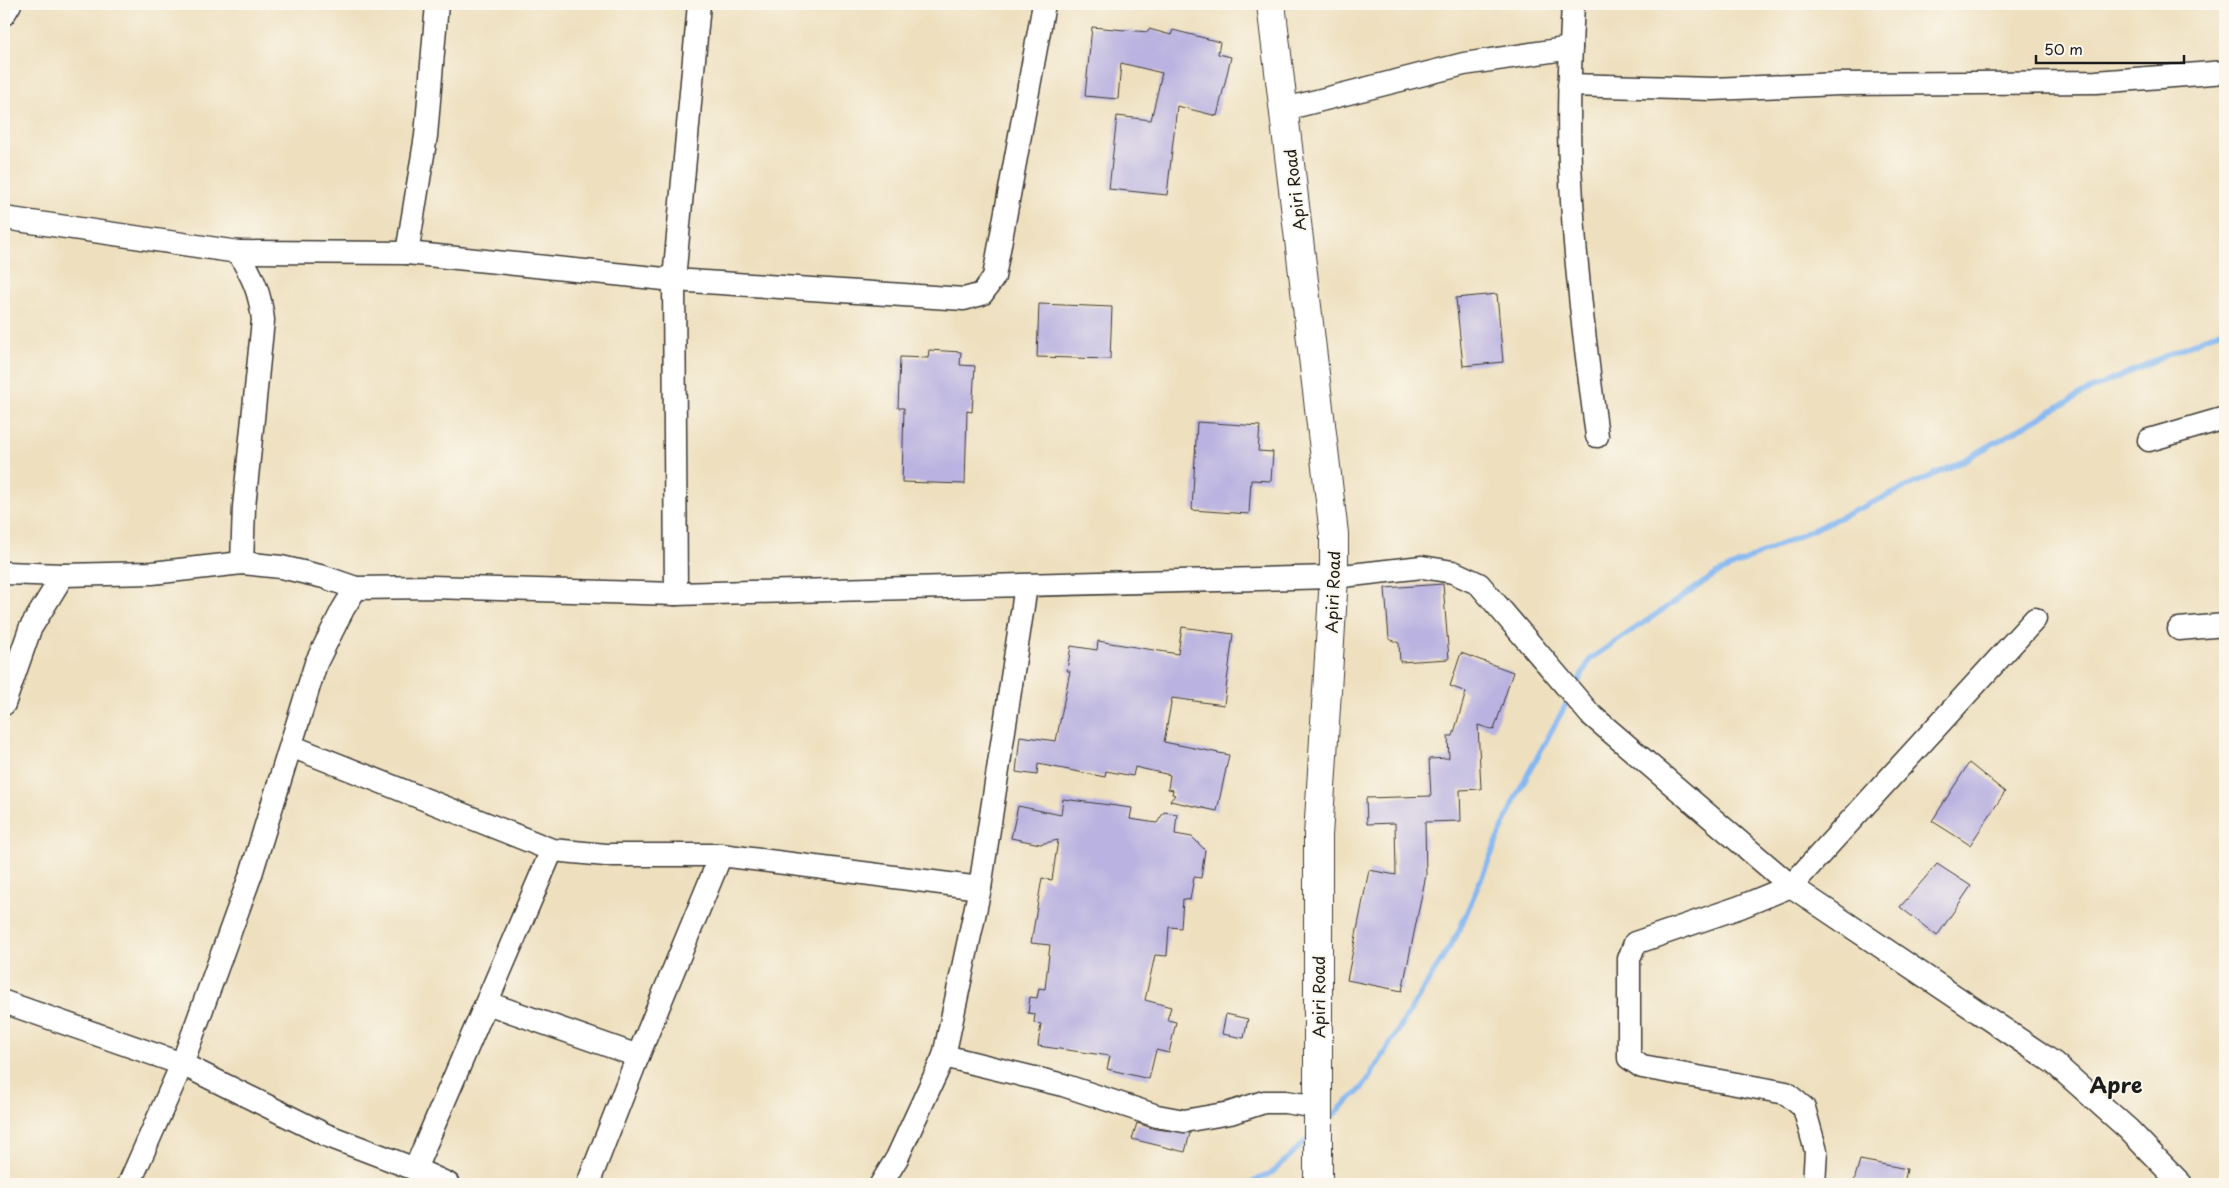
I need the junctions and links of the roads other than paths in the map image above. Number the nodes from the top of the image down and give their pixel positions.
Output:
1 (10, 4) edge
2 (437, 4) edge
3 (699, 4) edge
4 (1044, 4) edge
5 (1271, 4) edge
6 (1573, 4) edge
7 (4, 14) edge
8 (1571, 48) junction
9 (2225, 72) edge
10 (1569, 85) junction
11 (1285, 110) junction
12 (4, 218) edge
13 (238, 252) junction
14 (407, 254) junction
15 (674, 280) junction
16 (2225, 418) edge
17 (1597, 436) dead end
18 (2149, 440) dead end
19 (242, 563) junction
20 (4, 573) edge
21 (63, 575) junction
22 (1334, 577) junction
23 (1026, 586) junction
24 (356, 588) junction
25 (676, 594) junction
26 (2035, 619) dead end
27 (2225, 625) edge
28 (2179, 629) dead end
29 (4, 704) edge
30 (291, 746) junction
31 (552, 850) junction
32 (721, 855) junction
33 (1791, 886) junction
34 (980, 888) junction
35 (4, 1002) edge
36 (487, 1003) junction
37 (638, 1056) junction
38 (944, 1056) junction
39 (182, 1064) junction
40 (1318, 1107) junction
41 (416, 1169) junction
42 (129, 1184) edge
43 (448, 1184) edge
44 (588, 1184) edge
45 (881, 1184) edge
46 (1318, 1184) edge
47 (1814, 1184) edge
48 (2181, 1184) edge

1 - 7 street
2 - 14 street
3 - 15 street
4 - 15 street
5 - 11 street, Apiri Road
6 - 8 street
8 - 10 street
8 - 11 street
9 - 10 street
10 - 17 street
11 - 22 street, Apiri Road
12 - 13 street
13 - 14 street
13 - 19 street
14 - 15 street
15 - 25 street
16 - 18 street
19 - 21 street
19 - 24 street
20 - 21 street
21 - 29 street
22 - 23 street
22 - 33 street
22 - 40 street, Apiri Road
23 - 25 street
23 - 34 street
24 - 25 street
24 - 30 street
26 - 33 street
27 - 28 street
30 - 31 street
30 - 39 street
31 - 32 street
31 - 36 street
32 - 34 street
32 - 37 street
33 - 47 street
33 - 48 street
34 - 38 street
35 - 39 street
36 - 37 street
36 - 41 street
37 - 44 street
38 - 40 street
38 - 45 street
39 - 41 street
39 - 42 street
40 - 46 street, Apiri Road
41 - 43 street

